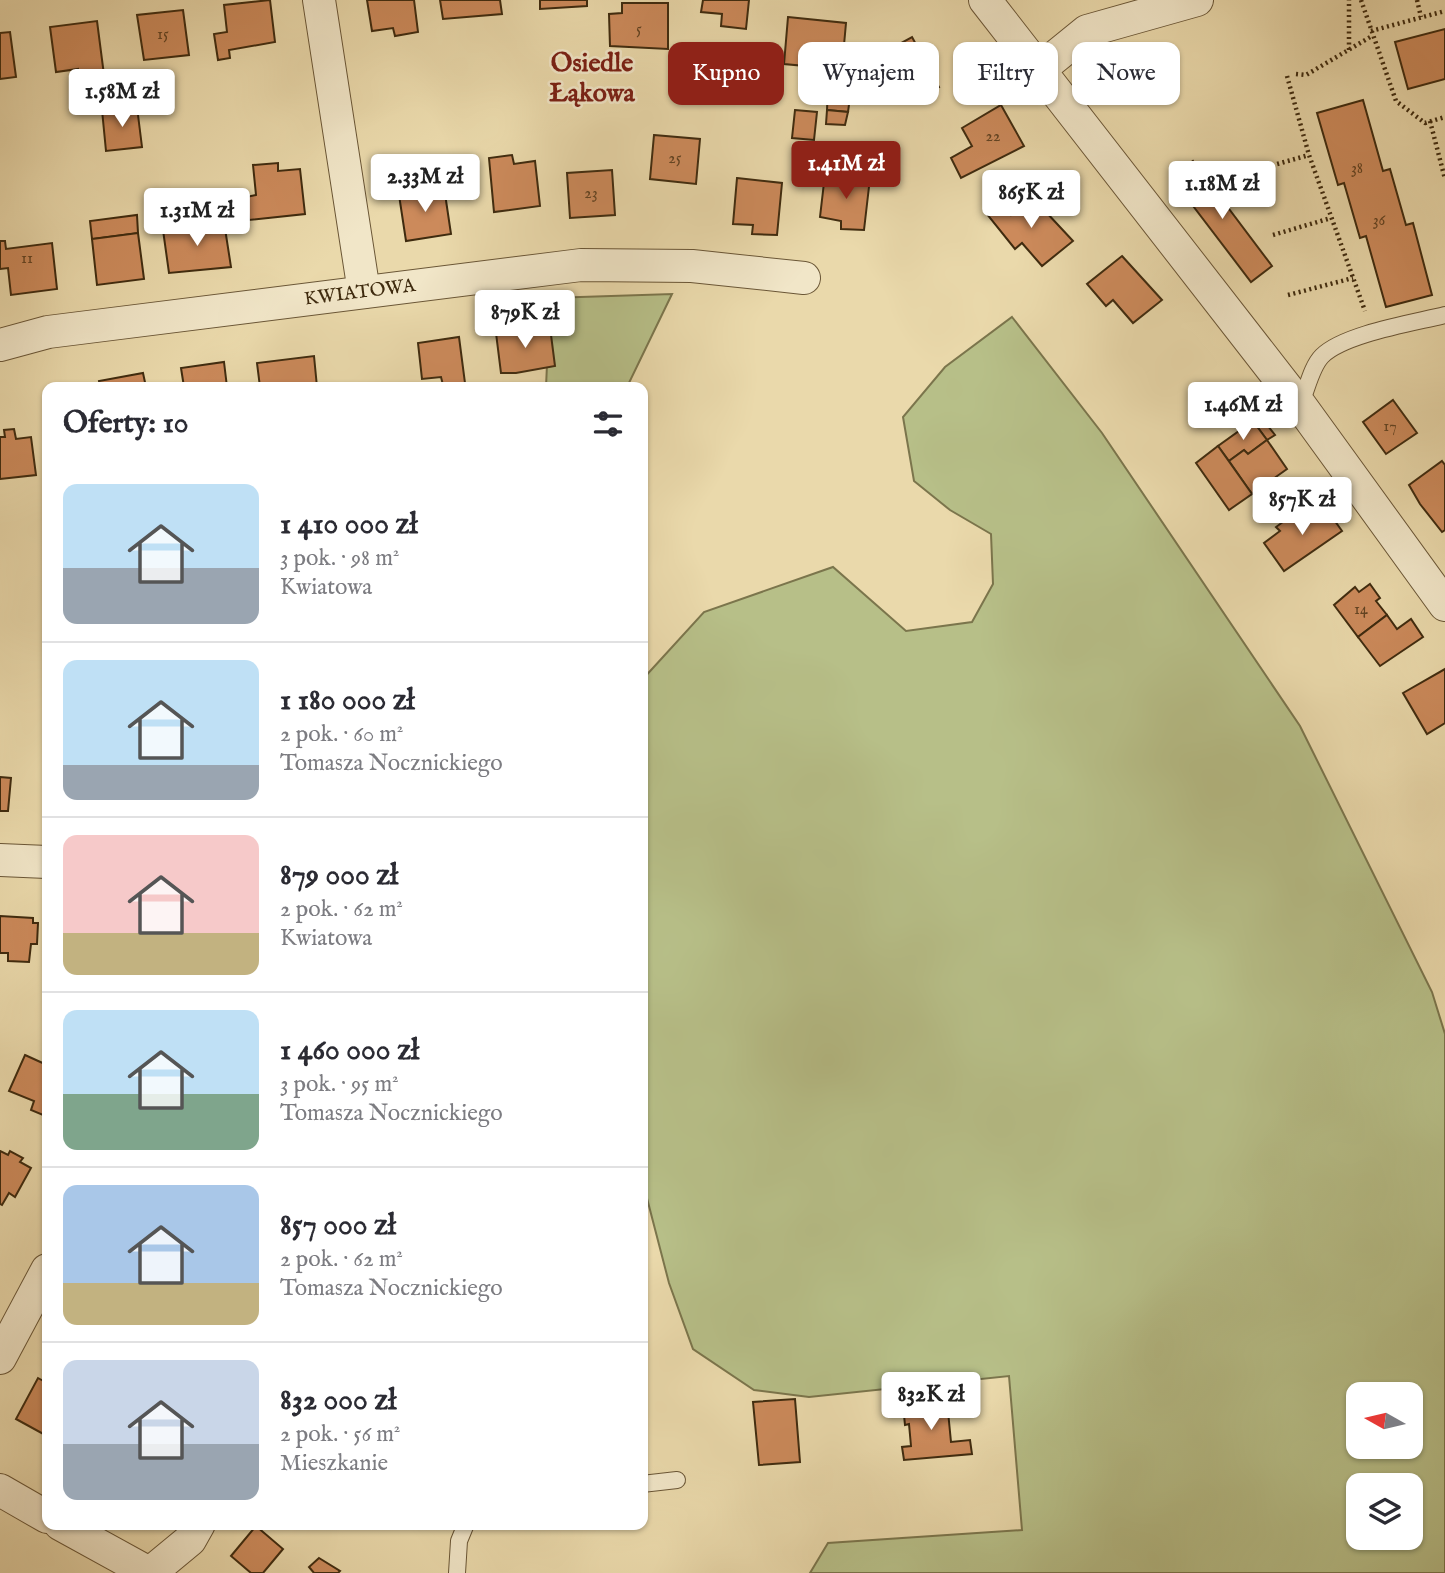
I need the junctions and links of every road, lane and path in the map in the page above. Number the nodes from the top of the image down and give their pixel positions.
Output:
1 (319, 0) edge
2 (985, 0) edge
3 (1197, 0) edge
4 (1349, 0) edge
5 (1361, 0) edge
6 (1417, 0) edge
7 (1445, 11) edge
8 (1421, 17) junction
9 (1371, 33) junction
10 (1017, 42) edge
11 (1349, 50) junction
12 (1058, 55) edge
13 (1296, 74) dead end
14 (1287, 76) dead end
15 (1058, 94) edge
16 (1445, 117) edge
17 (1430, 121) junction
18 (1308, 155) junction
19 (1256, 170) dead end
20 (1445, 179) edge
21 (1331, 218) junction
22 (1273, 235) dead end
23 (804, 278) dead end
24 (1353, 278) junction
25 (364, 292) junction
26 (1288, 295) dead end
27 (1445, 315) edge
28 (1371, 334) junction
29 (0, 345) edge
30 (1300, 405) junction
31 (1445, 605) edge
32 (0, 860) edge
33 (42, 862) edge
34 (42, 1279) edge
35 (0, 1358) edge
36 (677, 1480) dead end
37 (648, 1483) edge
38 (0, 1490) edge
39 (42, 1514) edge
40 (71, 1530) edge
41 (196, 1530) edge
42 (464, 1530) edge
43 (149, 1573) edge
44 (457, 1573) edge

1 - 25 street
2 - 10 street
3 - 12 street
4 - 11 path
5 - 9 path
6 - 8 path
7 - 8 path
8 - 9 path
9 - 11 path
9 - 17 path
11 - 13 path
14 - 18 path
15 - 30 street
16 - 17 path
17 - 20 path
18 - 19 path
18 - 21 path
21 - 22 path
21 - 24 path
23 - 25 street, KWIATOWA
24 - 26 path
24 - 28 path
25 - 29 street, KWIATOWA
27 - 28 lane
28 - 30 lane
30 - 31 street
32 - 33 street
34 - 35 street
36 - 37 lane
38 - 39 street
40 - 43 street
41 - 43 street
42 - 44 lane

